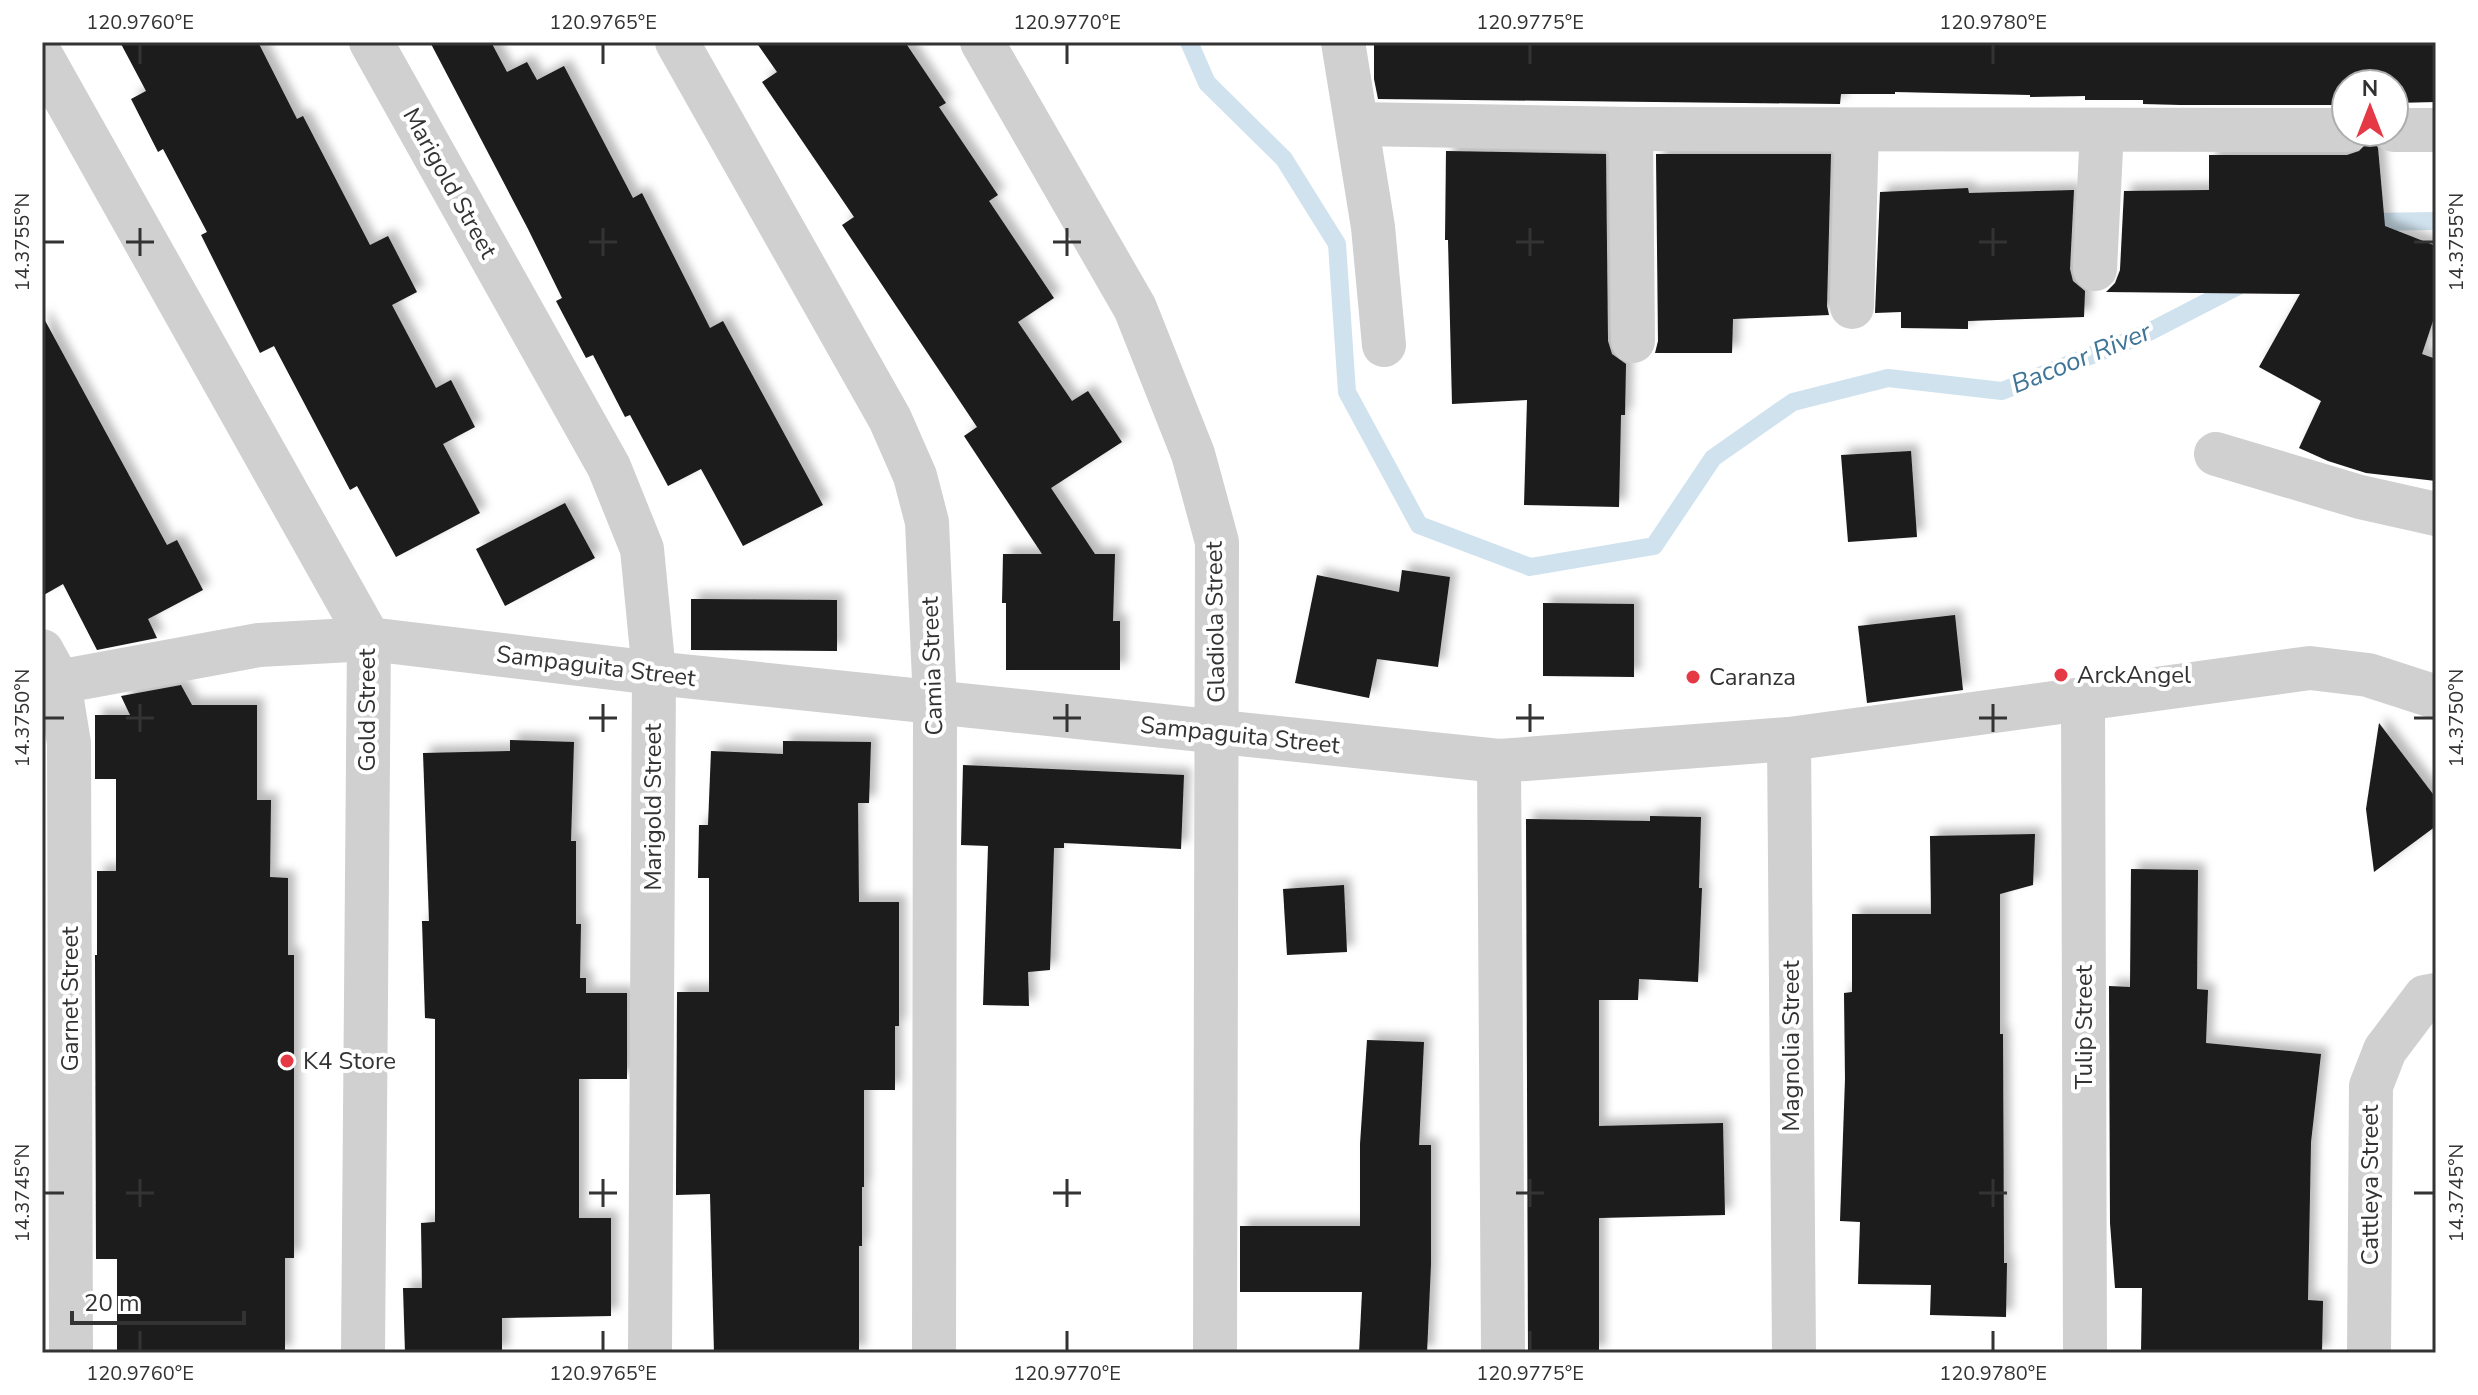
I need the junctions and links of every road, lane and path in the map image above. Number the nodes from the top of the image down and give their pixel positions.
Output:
1 (371, 42) edge
2 (677, 42) edge
3 (982, 42) edge
4 (1343, 42) edge
5 (42, 57) edge
6 (1357, 124) junction
7 (1631, 129) junction
8 (1857, 130) junction
9 (2102, 130) junction
10 (2330, 130) edge
11 (2410, 130) edge
12 (2436, 130) edge
13 (2095, 269) dead end
14 (1852, 307) dead end
15 (1633, 341) dead end
16 (1384, 345) dead end
17 (2216, 454) dead end
18 (2436, 514) edge
19 (369, 639) junction
20 (48, 673) edge
21 (654, 673) junction
22 (2436, 697) edge
23 (2083, 701) junction
24 (935, 703) junction
25 (1216, 733) junction
26 (1789, 739) junction
27 (1499, 761) junction
28 (2436, 995) edge
29 (71, 1353) edge
30 (363, 1353) edge
31 (650, 1353) edge
32 (934, 1353) edge
33 (1215, 1353) edge
34 (1503, 1353) edge
35 (1794, 1353) edge
36 (2085, 1353) edge
37 (2369, 1353) edge

1 - 21 street, Marigold Street
2 - 24 street, Camia Street
3 - 25 street, Gladiola Street
4 - 6 street
5 - 19 street, Gold Street
6 - 7 street
6 - 16 street
7 - 8 street
7 - 15 street
8 - 9 street
8 - 14 street
9 - 10 street
9 - 13 street
11 - 12 street
17 - 18 street
19 - 20 street, Sampaguita Street
19 - 21 street, Sampaguita Street
19 - 30 street, Gold Street
20 - 29 street, Garnet Street
21 - 24 street, Sampaguita Street
21 - 31 street, Marigold Street
22 - 23 street, Sampaguita Street
23 - 26 street, Sampaguita Street
23 - 36 street, Tulip Street
24 - 25 street, Sampaguita Street
24 - 32 street, Camia Street
25 - 27 street, Sampaguita Street
25 - 33 street, Gladiola Street
26 - 27 street, Sampaguita Street
26 - 35 street, Magnolia Street
27 - 34 street
28 - 37 street, Cattleya Street

